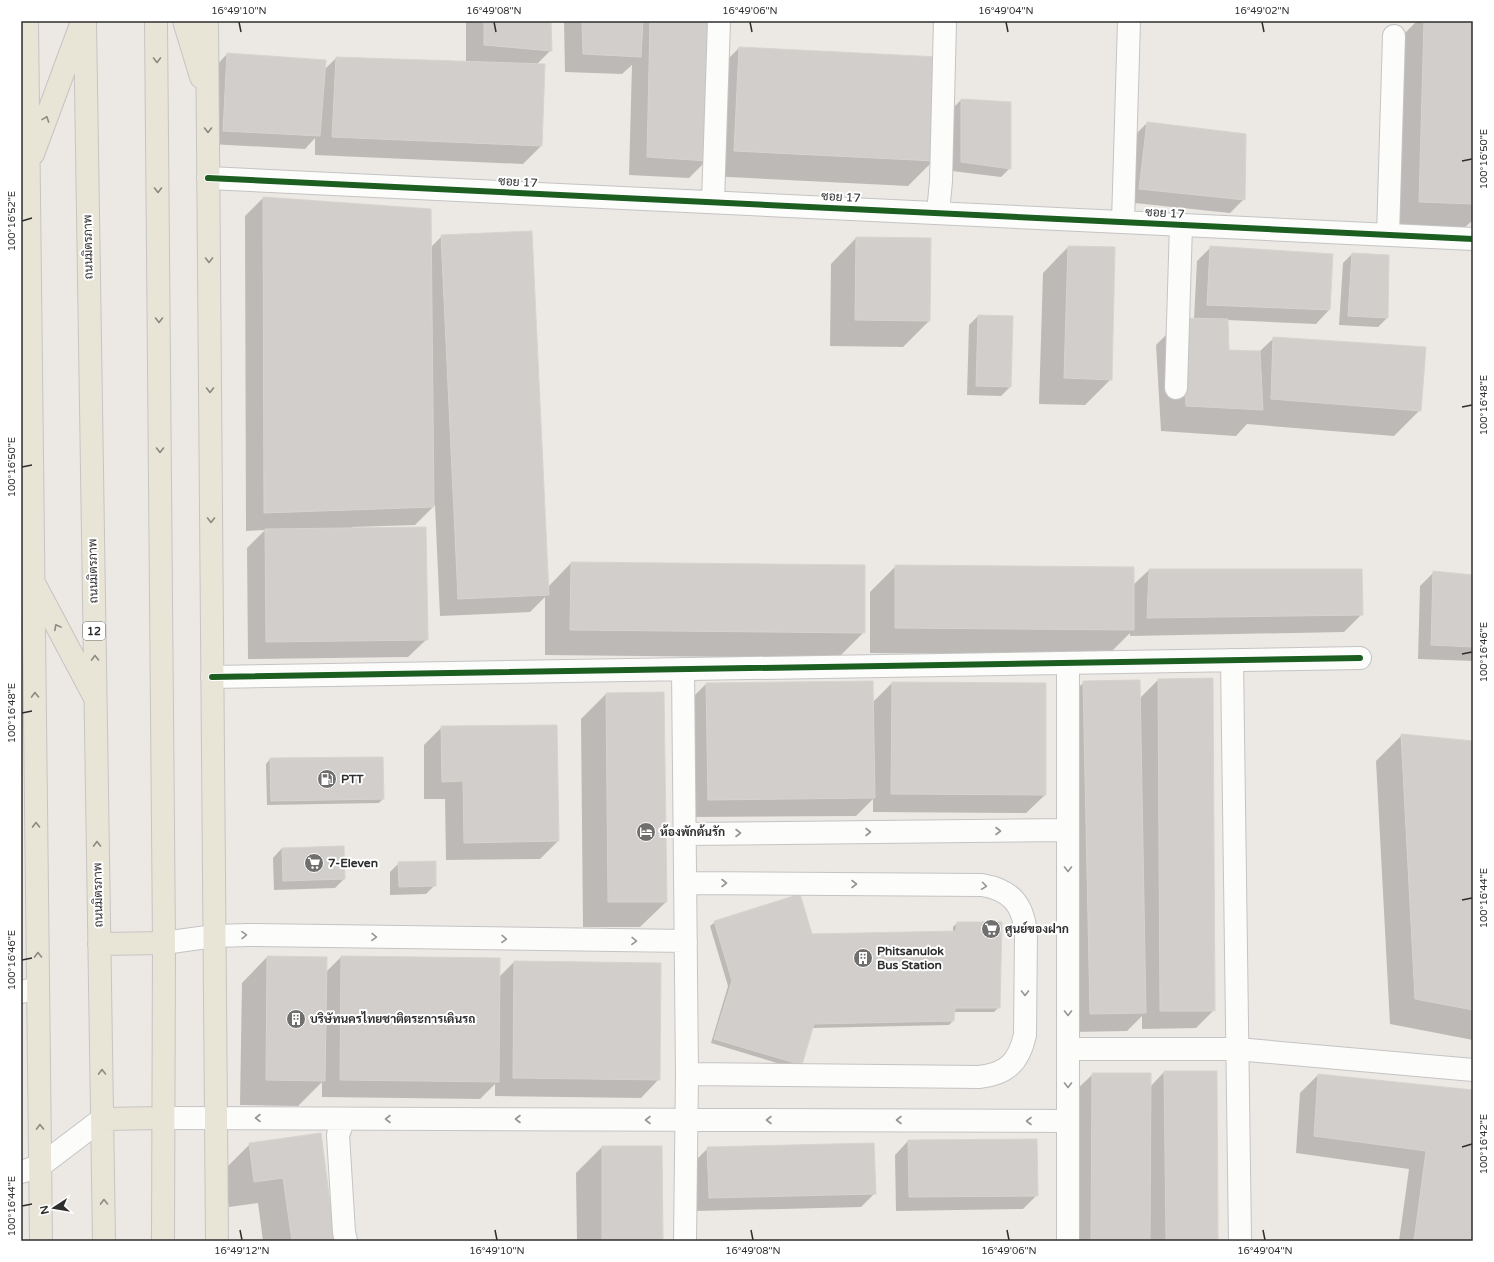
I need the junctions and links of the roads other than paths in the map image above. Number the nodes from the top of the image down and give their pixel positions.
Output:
1 (27, 21) edge
2 (83, 21) edge
3 (156, 21) edge
4 (184, 21) edge
5 (207, 21) edge
6 (719, 21) edge
7 (945, 21) edge
8 (1129, 21) edge
9 (1394, 36) dead end
10 (208, 100) junction
11 (25, 169) edge
12 (208, 178) junction
13 (713, 202) junction
14 (938, 213) junction
15 (1123, 222) junction
16 (1181, 225) junction
17 (1388, 234) junction
18 (1473, 239) edge
19 (26, 372) edge
20 (1176, 388) dead end
21 (33, 582) junction
22 (1360, 658) dead end
23 (1232, 660) junction
24 (1068, 663) junction
25 (684, 669) junction
26 (212, 676) junction
27 (95, 699) junction
28 (1068, 830) junction
29 (685, 834) junction
30 (685, 883) junction
31 (214, 936) junction
32 (686, 941) junction
33 (164, 943) junction
34 (99, 944) junction
35 (30, 990) edge
36 (1068, 1049) junction
37 (1237, 1049) junction
38 (1473, 1070) edge
39 (687, 1074) junction
40 (163, 1118) junction
41 (216, 1118) junction
42 (102, 1119) junction
43 (344, 1119) junction
44 (687, 1120) junction
45 (1068, 1121) junction
46 (31, 1169) edge
47 (41, 1241) edge
48 (104, 1241) edge
49 (164, 1241) edge
50 (217, 1241) edge
51 (346, 1241) edge
52 (685, 1241) edge
53 (1068, 1241) edge
54 (1240, 1241) edge

1 - 11 main road
11 -> 2 main road
27 -> 2 main road, ถนนมิตรภาพ / 12
3 -> 33 main road
4 - 10 main road
5 - 10 main road
6 - 13 street
7 - 14 street
8 - 15 street
9 - 17 street
10 -> 12 main road
11 - 19 main road
12 - 13 street, ซอย 17
12 -> 26 main road
13 - 14 street, ซอย 17
14 - 15 street, ซอย 17
15 - 16 street, ซอย 17
16 - 17 street, ซอย 17
16 - 20 street
17 - 18 street, ซอย 17
19 - 21 main road
27 -> 21 main road
35 -> 21 main road
22 - 23 street
23 - 24 street
23 - 37 street
24 - 25 street
24 - 28 street
25 - 26 street
25 - 29 street
26 - 31 main road
34 -> 27 main road, ถนนมิตรภาพ / 12
29 -> 28 street
28 -> 36 street
29 - 30 street
30 - 32 street
30 -> 39 street
31 -> 32 street
31 - 33 street
31 - 41 main road
32 - 39 street
33 - 34 main road
33 - 40 main road
42 -> 34 main road, ถนนมิตรภาพ / 12
46 -> 35 main road
36 - 37 street
36 -> 45 street
37 - 38 street
37 - 54 street
39 - 44 street
40 - 41 street
40 - 42 main road
40 - 49 main road
43 -> 41 street
41 - 50 main road
42 - 46 street
48 -> 42 main road, ถนนมิตรภาพ / 12
44 -> 43 street
43 - 51 street
45 -> 44 street
44 - 52 street
45 - 53 street
46 - 47 main road

